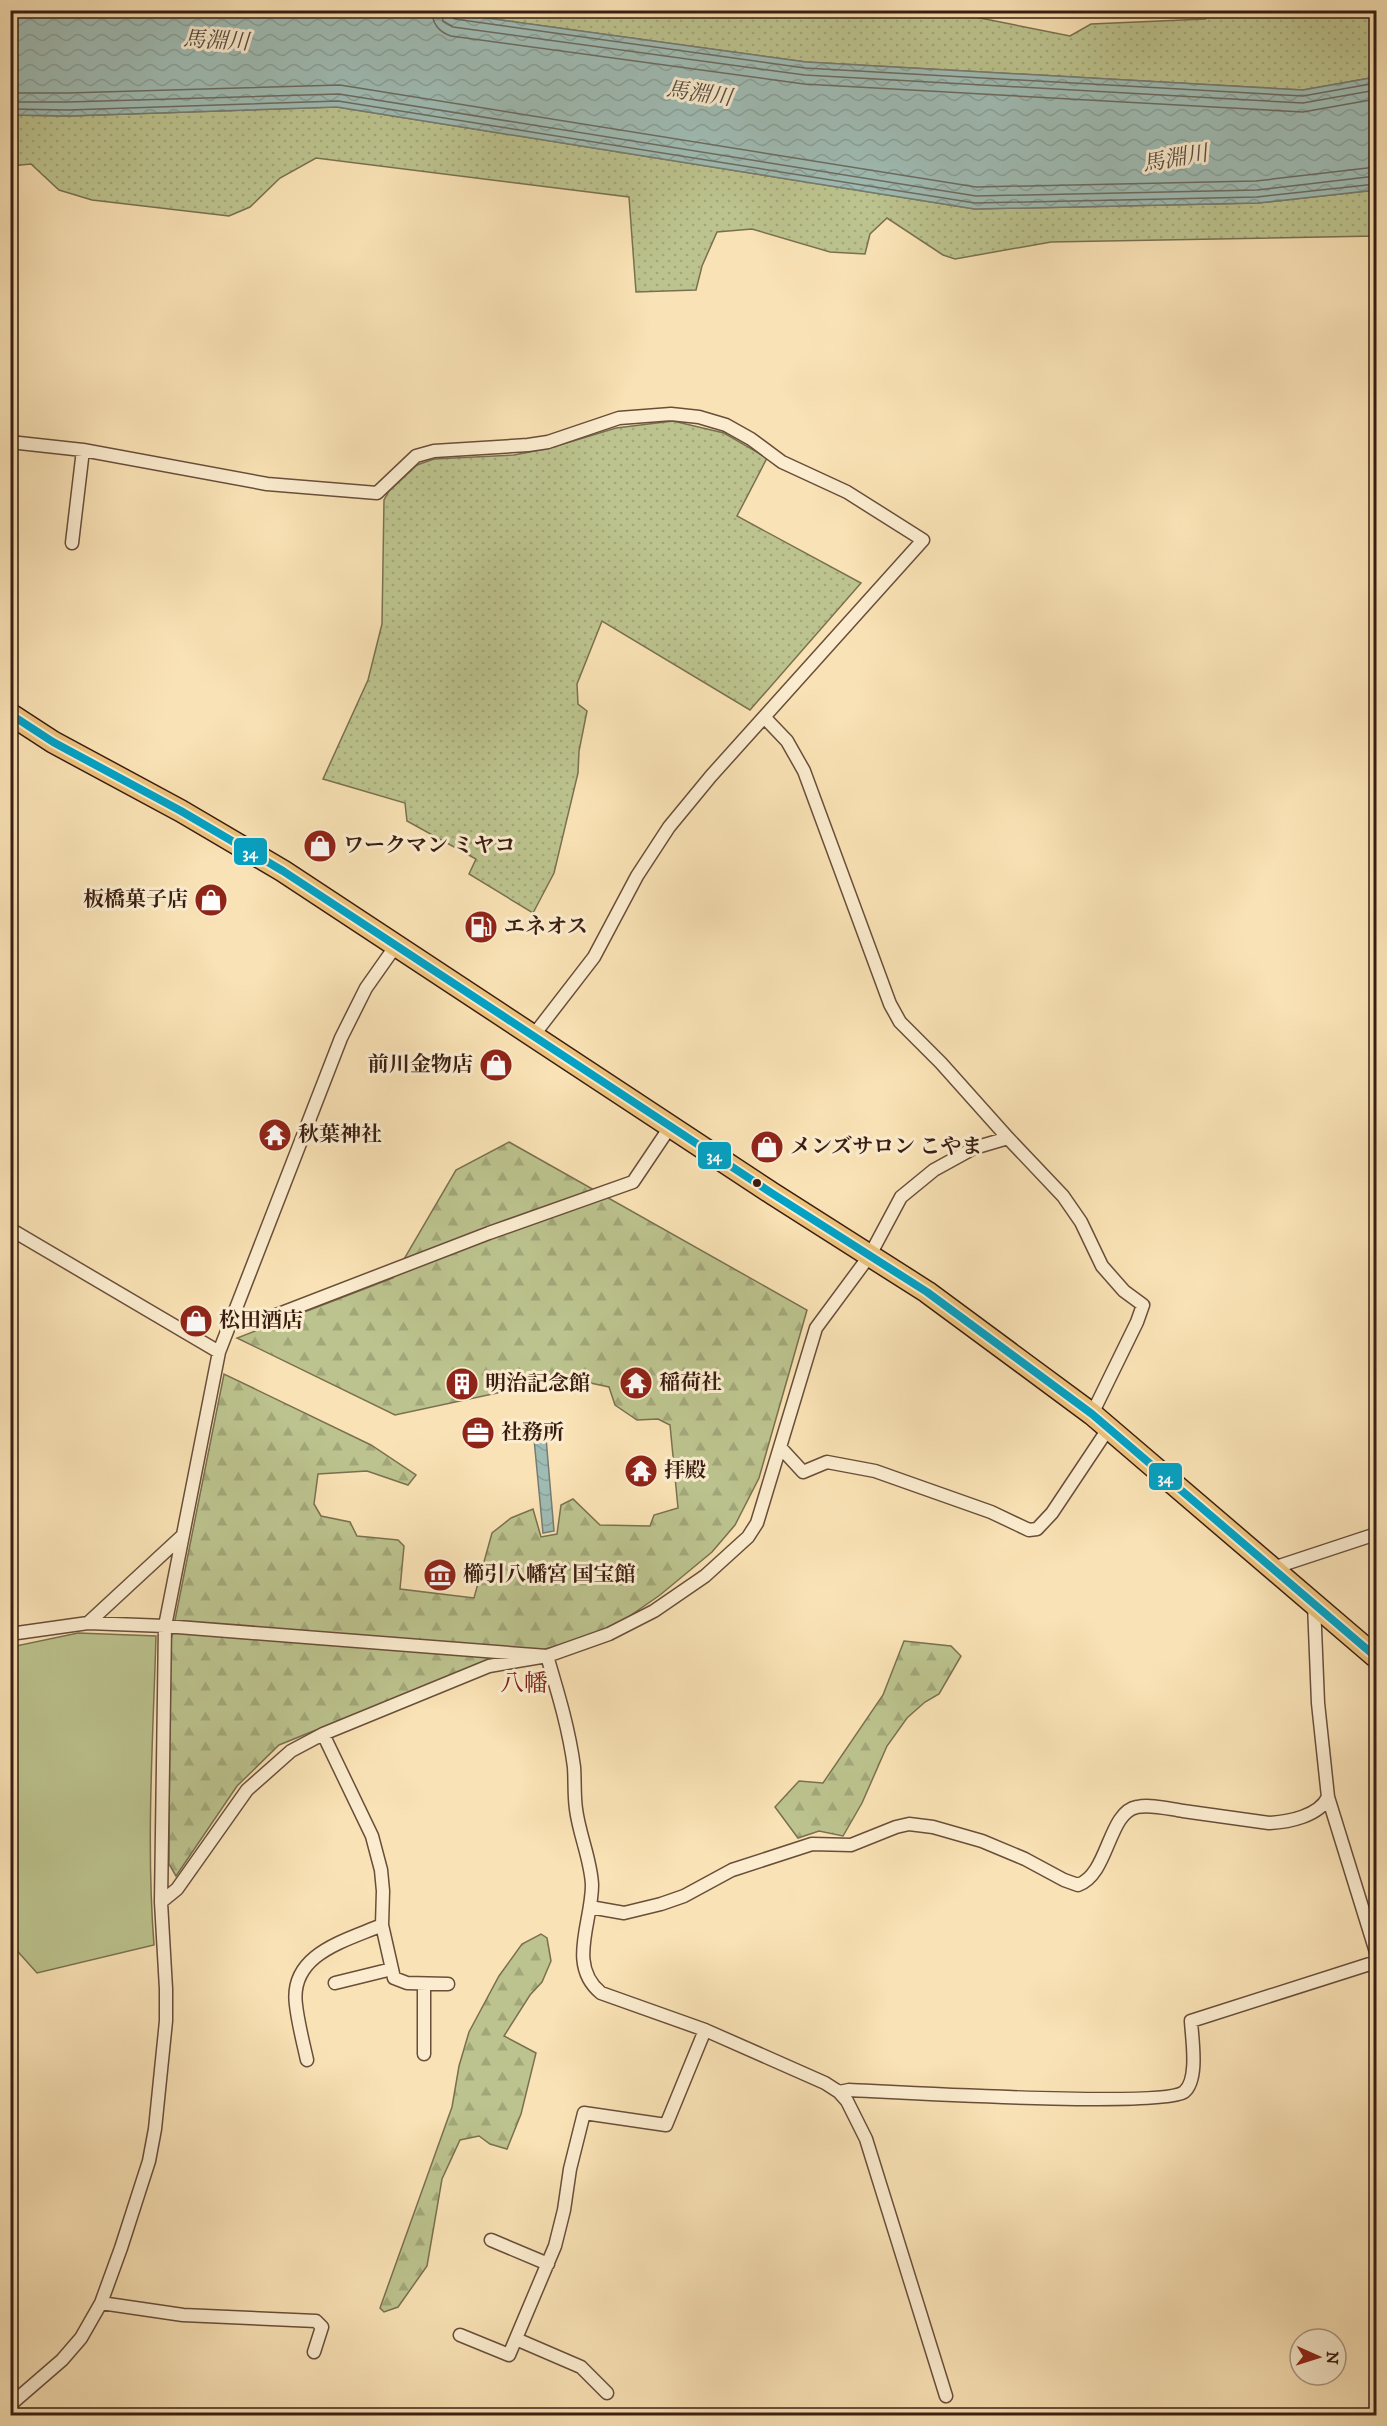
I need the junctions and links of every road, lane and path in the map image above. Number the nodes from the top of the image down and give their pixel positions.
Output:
1 (10, 442) edge
2 (83, 450) junction
3 (72, 543) dead end
4 (10, 714) edge
5 (765, 718) junction
6 (397, 944) junction
7 (533, 1035) junction
8 (670, 1127) junction
9 (1008, 1138) junction
10 (10, 1229) edge
11 (870, 1255) junction
12 (232, 1319) junction
13 (219, 1352) junction
14 (1092, 1414) junction
15 (1108, 1429) junction
16 (780, 1447) junction
17 (1377, 1534) edge
18 (181, 1537) junction
19 (1274, 1568) junction
20 (1314, 1604) junction
21 (88, 1623) junction
22 (165, 1626) junction
23 (10, 1634) edge
24 (547, 1656) junction
25 (1377, 1657) edge
26 (323, 1734) junction
27 (1328, 1797) junction
28 (161, 1902) junction
29 (590, 1907) junction
30 (382, 1925) junction
31 (1377, 1952) edge
32 (1377, 1962) edge
33 (392, 1969) junction
34 (335, 1983) dead end
35 (424, 1984) junction
36 (448, 1984) dead end
37 (705, 2030) junction
38 (424, 2054) dead end
39 (307, 2060) dead end
40 (839, 2092) junction
41 (491, 2240) dead end
42 (548, 2264) junction
43 (101, 2302) junction
44 (460, 2335) dead end
45 (516, 2339) junction
46 (314, 2352) dead end
47 (608, 2393) dead end
48 (946, 2396) dead end
49 (10, 2404) edge

1 - 2 street
2 - 3 street
2 - 5 street
4 - 6 highway
5 - 7 street
5 - 9 street
6 - 7 highway
6 - 12 street
7 - 8 highway
8 - 11 highway
8 - 12 street
9 - 11 street
9 - 14 street
10 - 13 street
11 - 14 highway
11 - 16 street
12 - 13 street
13 - 18 street
14 - 15 highway
15 - 16 street
15 - 19 highway
16 - 24 street
17 - 19 street
18 - 21 street
18 - 22 street
19 - 20 highway
20 - 25 highway
20 - 27 street
21 - 22 street
21 - 23 street
22 - 24 street
22 - 28 street
24 - 26 street
24 - 29 street
26 - 28 street
26 - 30 street
27 - 29 street
27 - 31 street
28 - 43 street
29 - 37 street
30 - 33 street
30 - 39 street
32 - 40 street
33 - 34 street
33 - 35 street
35 - 36 street
35 - 38 street
37 - 40 street
37 - 42 street
40 - 48 street
41 - 42 street
42 - 45 street
43 - 46 street
43 - 49 street
44 - 45 street
45 - 47 street

